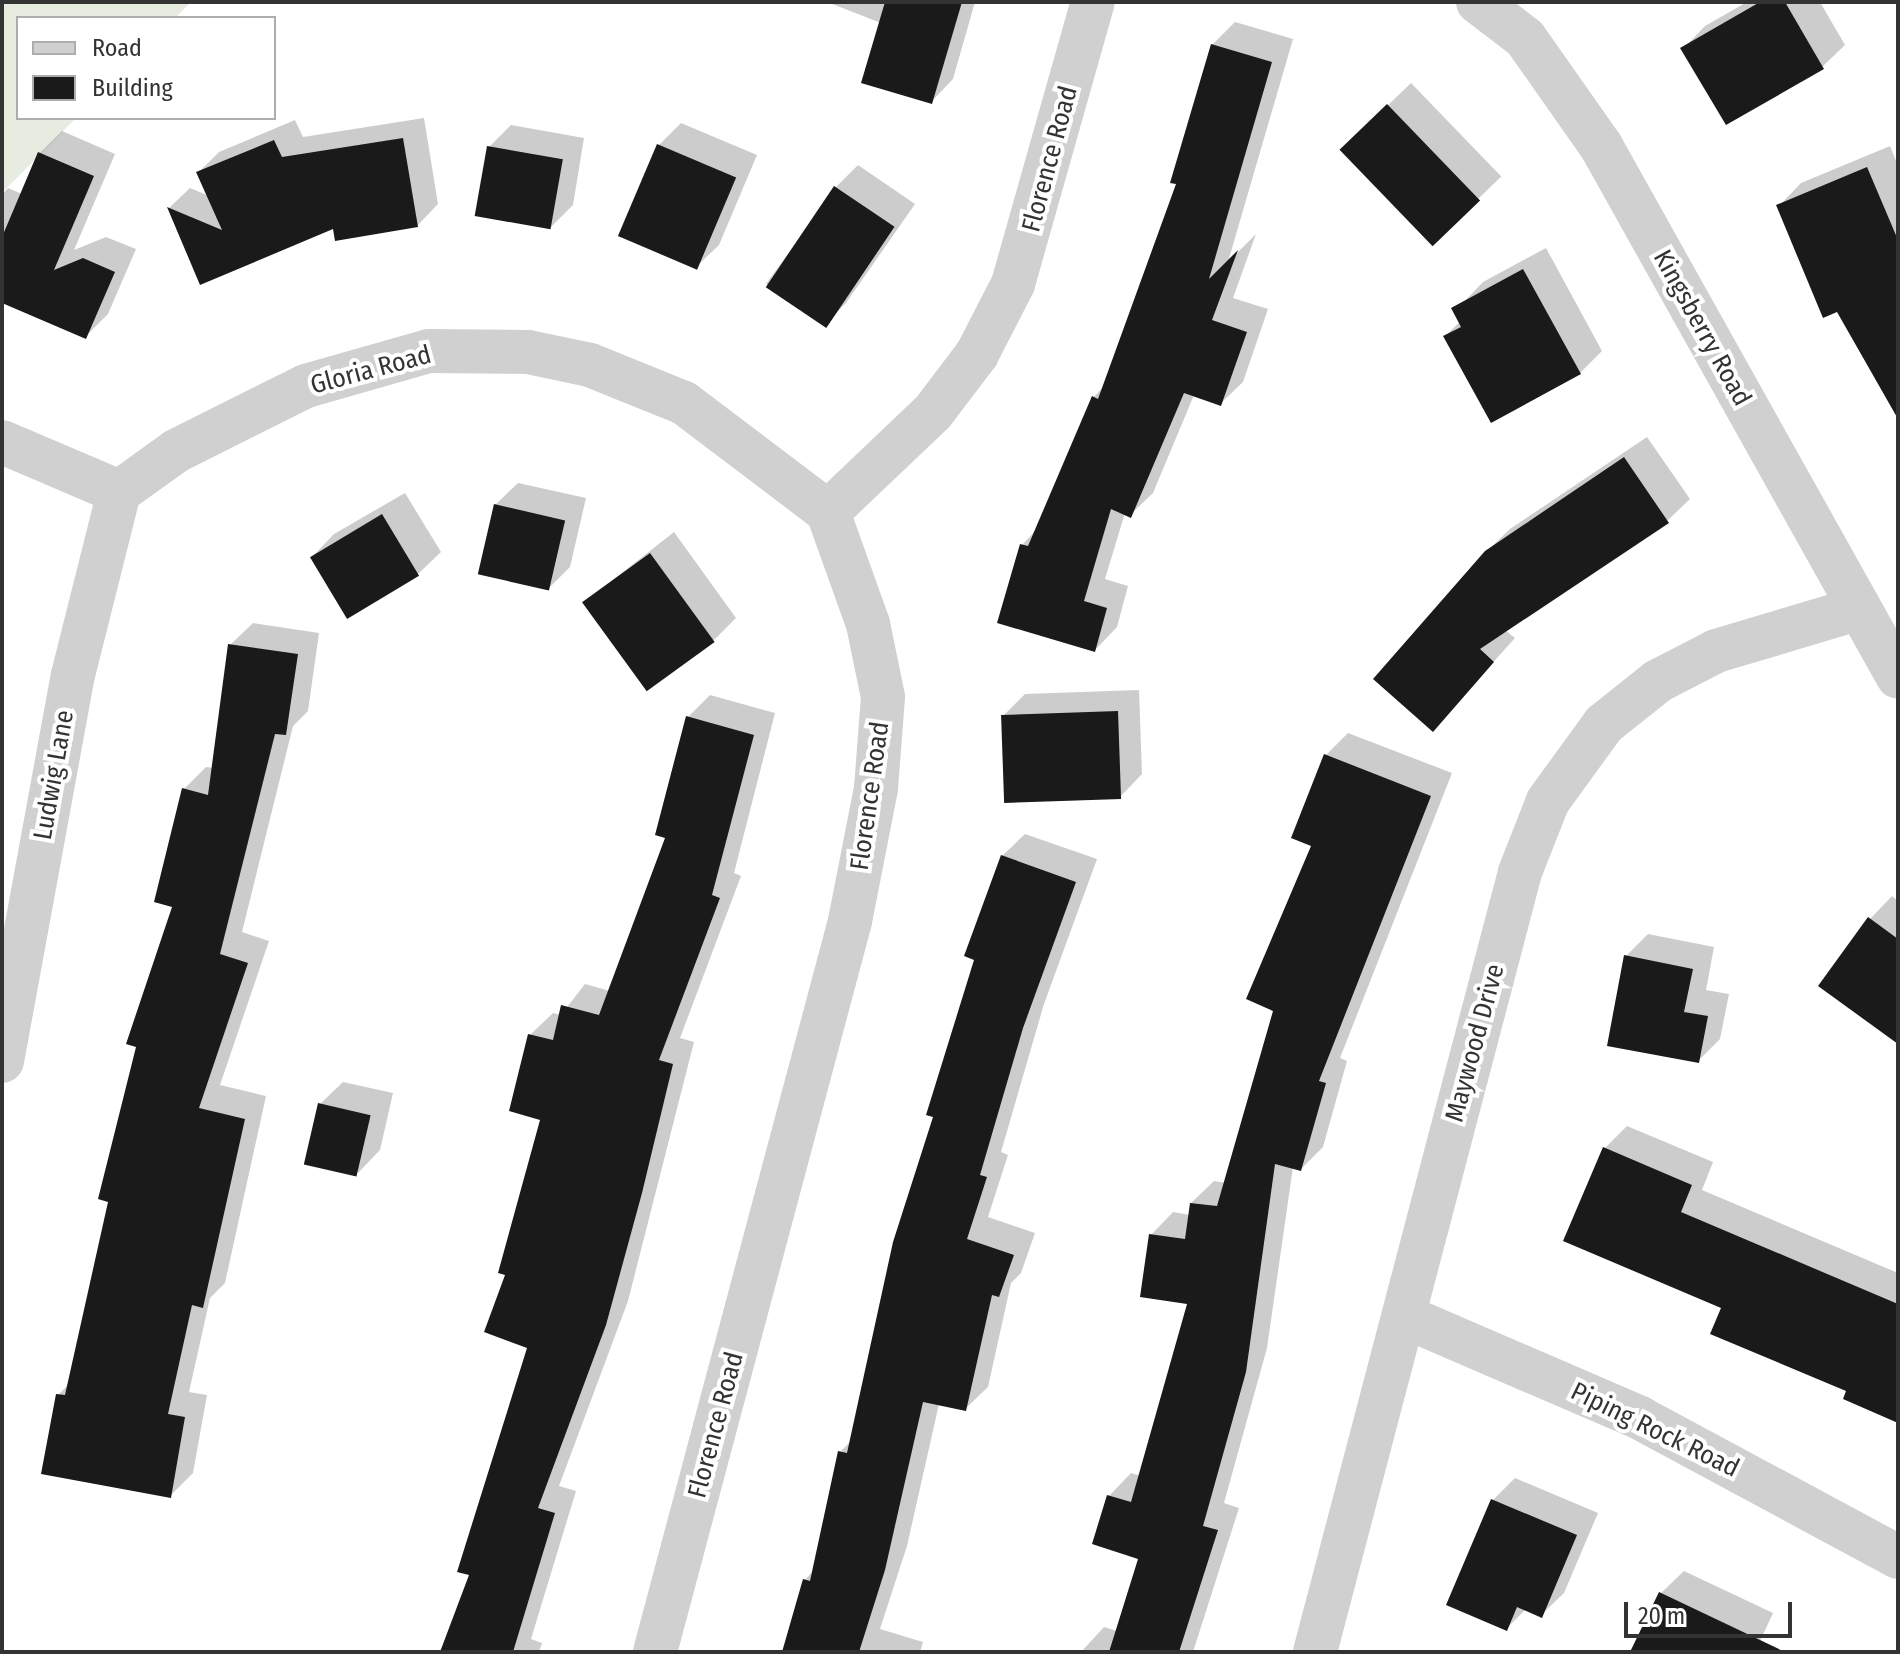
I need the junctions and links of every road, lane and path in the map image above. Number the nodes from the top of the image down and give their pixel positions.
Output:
1 (1093, 2) edge
2 (1478, 2) edge
3 (2, 442) edge
4 (119, 492) junction
5 (828, 512) junction
6 (1857, 609) junction
7 (1898, 677) edge
8 (2, 1061) edge
9 (1406, 1317) junction
10 (1898, 1557) edge
11 (655, 1652) edge
12 (1315, 1652) edge

1 - 5 street, Florence Road
2 - 6 street, Kingsberry Road
3 - 4 street
4 - 5 street, Gloria Road
4 - 8 street, Ludwig Lane
5 - 11 street, Florence Road
6 - 7 street, Kingsberry Road
6 - 9 street, Maywood Drive
9 - 10 street, Piping Rock Road
9 - 12 street, Maywood Drive

